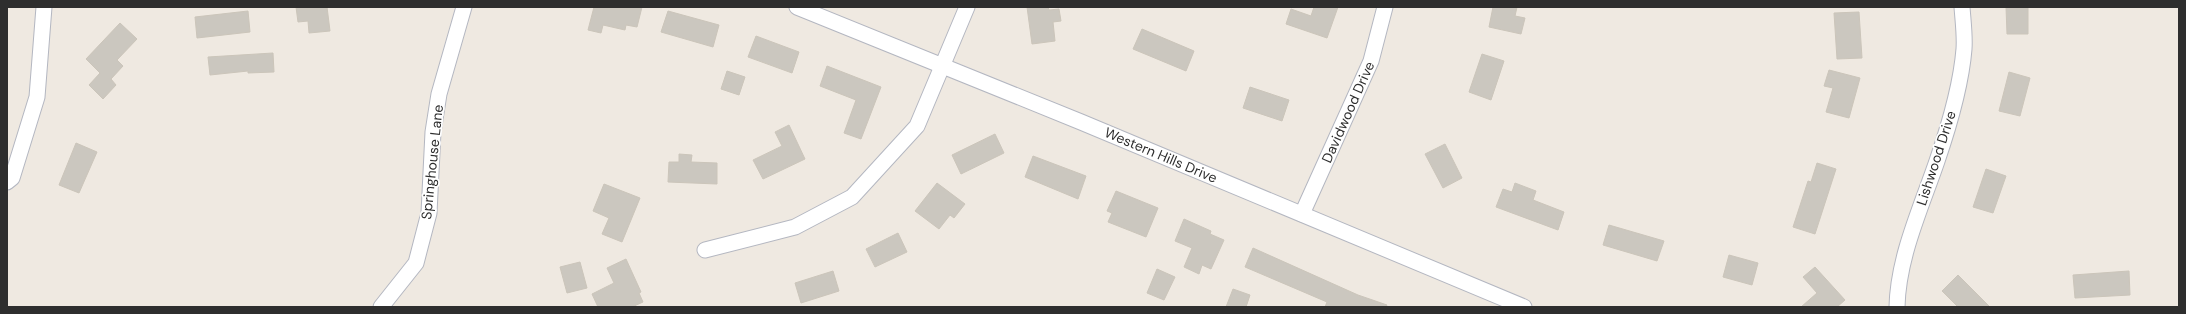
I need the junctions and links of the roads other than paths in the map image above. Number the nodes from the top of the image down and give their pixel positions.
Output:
1 (44, 7) edge
2 (464, 7) edge
3 (797, 7) edge
4 (967, 7) edge
5 (1385, 7) edge
6 (1962, 7) edge
7 (942, 66) junction
8 (7, 182) edge
9 (1302, 214) junction
10 (705, 250) dead end
11 (381, 307) edge
12 (1524, 307) edge
13 (1897, 307) edge

1 - 8 street
2 - 11 street, Springhouse Lane
3 - 7 street, Western Hills Drive
4 - 7 street
5 - 9 street, Davidwood Drive
6 - 13 street, Lishwood Drive
7 - 9 street, Western Hills Drive
7 - 10 street
9 - 12 street, Western Hills Drive

